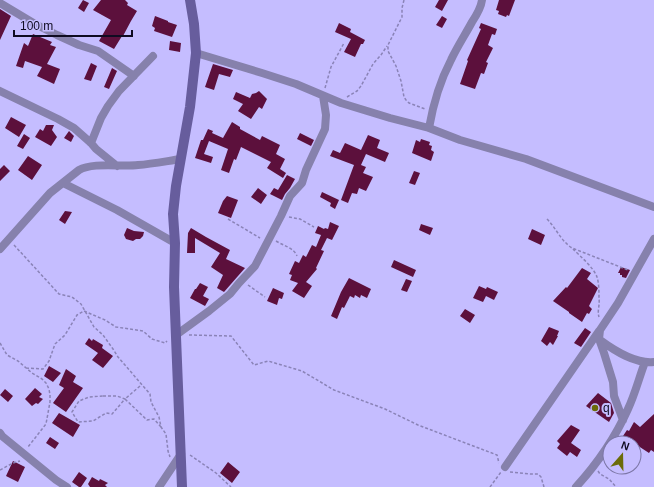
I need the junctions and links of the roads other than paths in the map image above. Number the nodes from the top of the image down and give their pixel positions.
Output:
1 (190, 0) edge
2 (482, 0) edge
3 (0, 2) edge
4 (196, 53) junction
5 (153, 56) dead end
6 (134, 76) junction
7 (0, 91) edge
8 (323, 96) junction
9 (429, 128) junction
10 (91, 143) junction
11 (182, 159) junction
12 (117, 166) junction
13 (64, 183) junction
14 (654, 207) edge
15 (654, 239) edge
16 (175, 243) junction
17 (0, 249) edge
18 (601, 328) junction
19 (176, 335) junction
20 (599, 339) junction
21 (645, 362) junction
22 (654, 362) edge
23 (623, 420) junction
24 (0, 433) edge
25 (181, 452) junction
26 (504, 468) road end
27 (53, 484) edge
28 (68, 487) edge
29 (159, 487) edge
30 (182, 487) edge
31 (576, 487) edge

1 - 4 street
2 - 9 street
3 - 6 street
4 - 8 street
4 - 11 street
5 - 6 street
6 - 10 street
7 - 10 street
8 - 9 street
8 - 19 street
9 - 14 street
10 - 12 street
11 - 12 street
11 - 16 street
12 - 13 street
13 - 16 street
13 - 17 street
15 - 18 street
16 - 19 street
18 - 20 street
18 - 26 street
19 - 25 street
20 - 21 street
20 - 23 street
21 - 22 street
21 - 23 street
23 - 31 street
24 - 27 street
25 - 29 street
25 - 30 street
27 - 28 street

